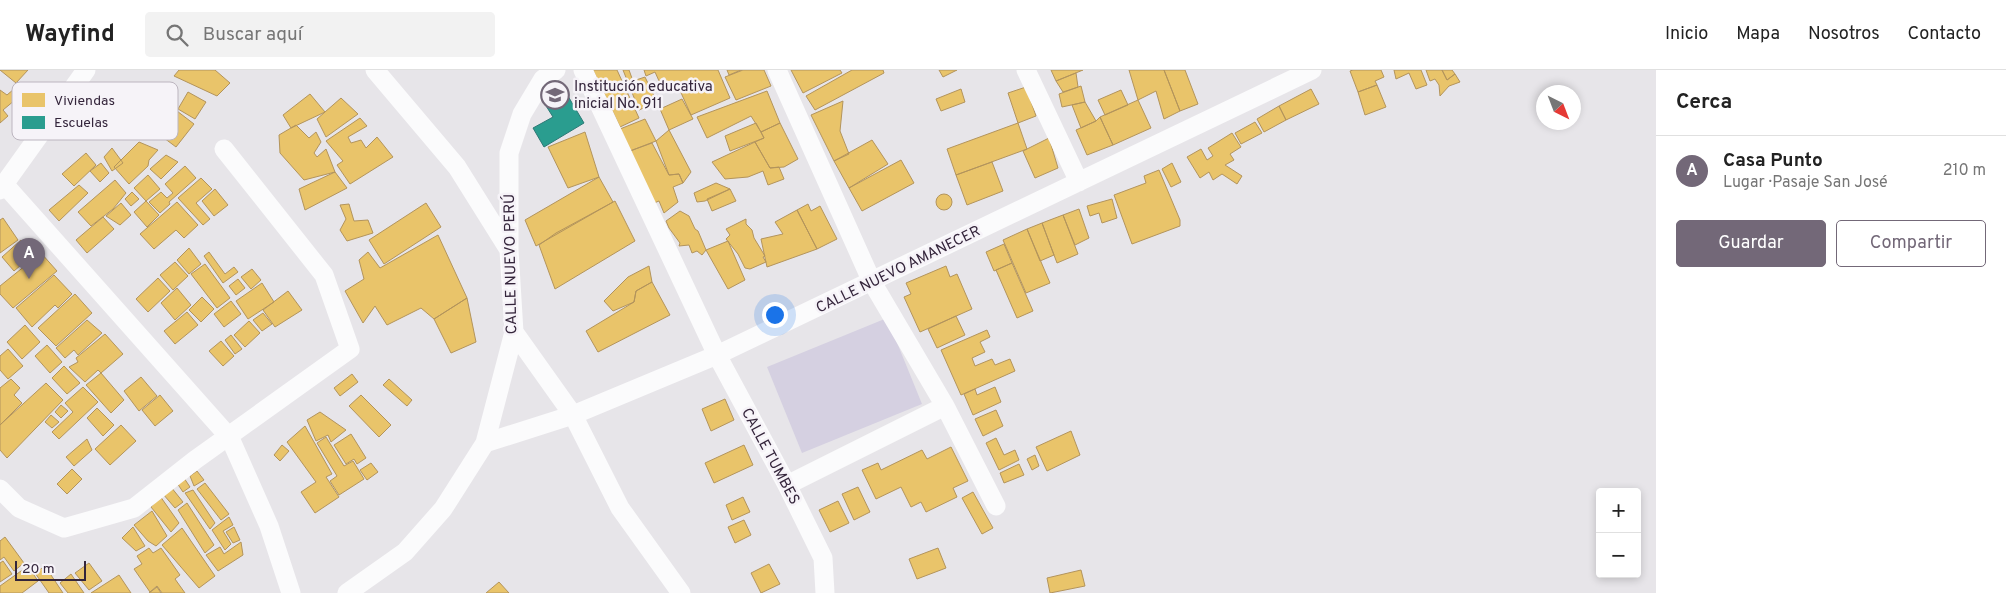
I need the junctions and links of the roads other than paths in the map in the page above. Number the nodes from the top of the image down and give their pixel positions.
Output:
1 (86, 70) edge
2 (375, 70) edge
3 (556, 70) edge
4 (583, 70) edge
5 (776, 70) edge
6 (1026, 70) edge
7 (1312, 70) edge
8 (77, 82) edge
9 (36, 140) edge
10 (224, 149) dead end
11 (1079, 182) junction
12 (3, 187) edge
13 (509, 250) junction
14 (872, 282) junction
15 (514, 332) junction
16 (717, 355) junction
17 (945, 406) junction
18 (574, 415) junction
19 (230, 438) junction
20 (485, 443) junction
21 (787, 485) junction
22 (0, 489) edge
23 (996, 506) dead end
24 (291, 593) edge
25 (347, 593) edge
26 (681, 593) edge
27 (825, 593) edge

1 - 8 street
2 - 13 street
3 - 13 street, CALLE NUEVO PERÚ
4 - 16 street, CALLE TUMBES
5 - 14 street
6 - 11 street
7 - 11 street, CALLE NUEVO AMANECER
9 - 12 street
10 - 19 street
11 - 14 street, CALLE NUEVO AMANECER
12 - 19 street
13 - 15 street, CALLE NUEVO PERÚ
14 - 16 street, CALLE NUEVO AMANECER
14 - 17 street
15 - 18 street
15 - 20 street, CALLE NUEVO PERÚ
16 - 18 street, CALLE NUEVO AMANECER
16 - 21 street, CALLE TUMBES
17 - 21 street
17 - 23 street
18 - 20 street, CALLE NUEVO AMANECER
18 - 26 street
19 - 22 street
19 - 24 street
20 - 25 street, CALLE NUEVO PERÚ
21 - 27 street, CALLE TUMBES

